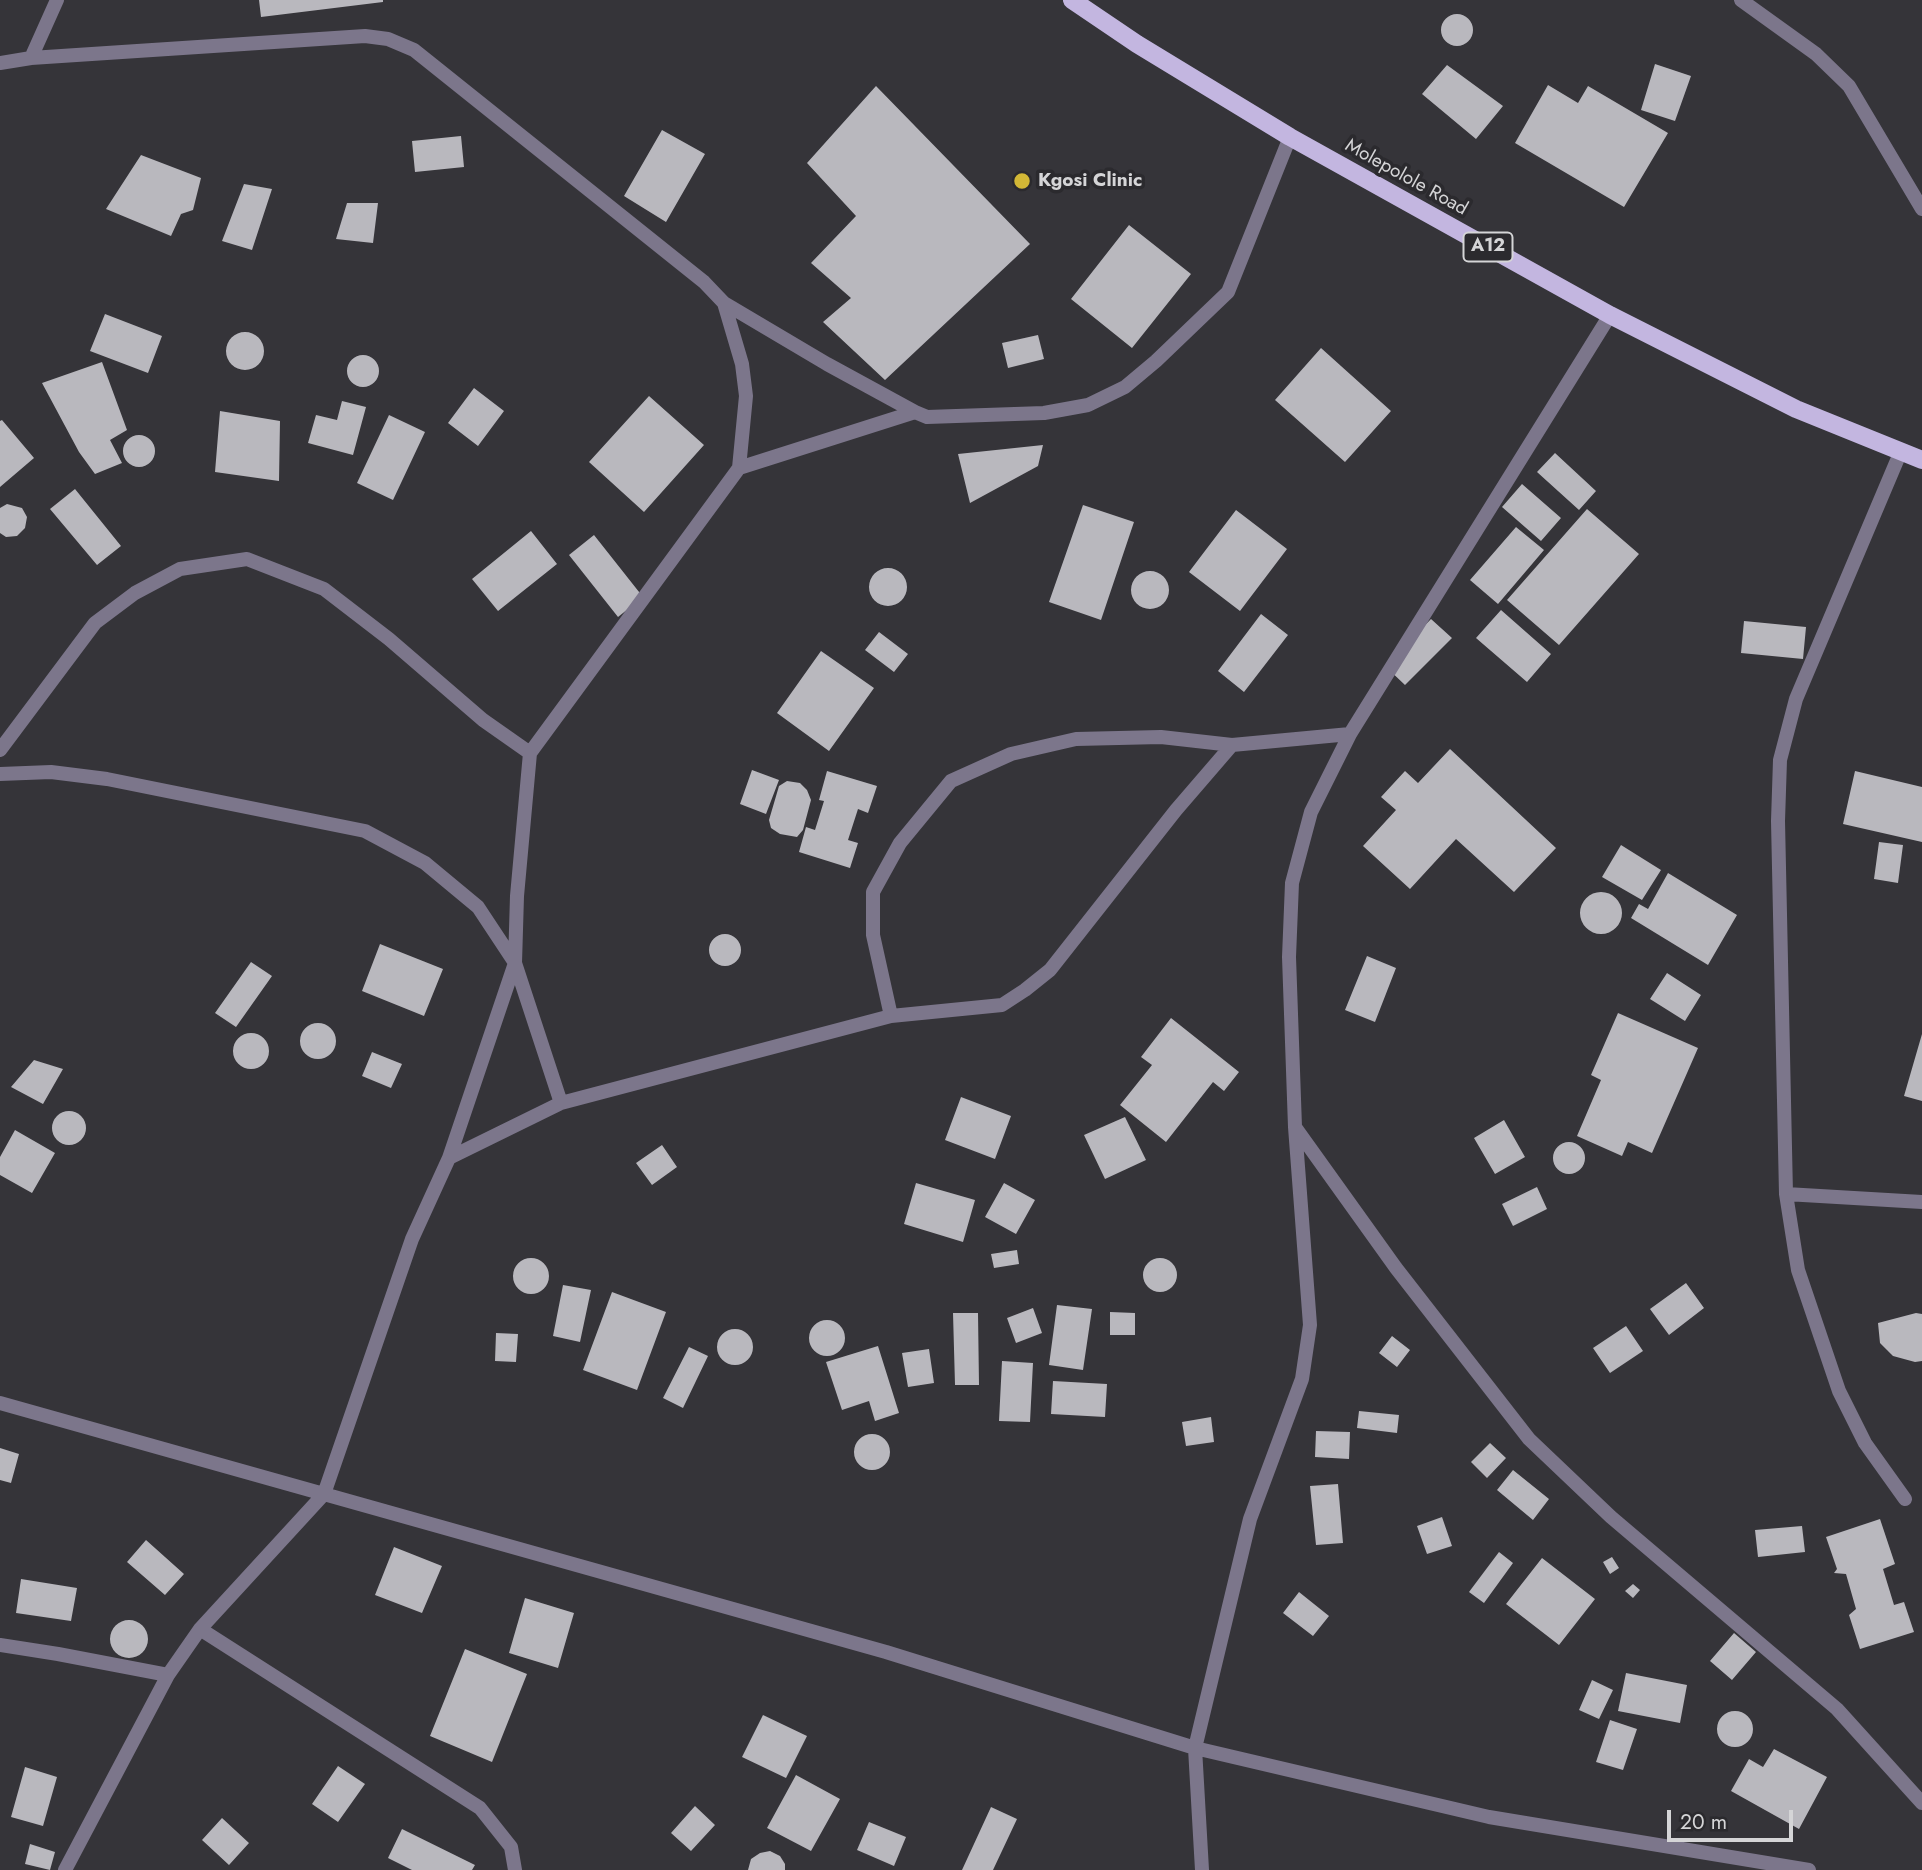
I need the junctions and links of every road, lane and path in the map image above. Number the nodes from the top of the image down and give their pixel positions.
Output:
1 (57, 0) edge
2 (1072, 0) edge
3 (1741, 0) edge
4 (31, 58) junction
5 (0, 63) edge
6 (1290, 137) junction
7 (1922, 209) edge
8 (724, 303) junction
9 (1610, 315) junction
10 (915, 412) junction
11 (1901, 451) junction
12 (1922, 460) edge
13 (739, 468) junction
14 (1350, 734) junction
15 (1232, 746) junction
16 (0, 750) edge
17 (530, 753) junction
18 (0, 775) edge
19 (516, 963) junction
20 (891, 1016) junction
21 (561, 1103) junction
22 (1295, 1127) junction
23 (449, 1158) junction
24 (1786, 1194) junction
25 (1922, 1202) edge
26 (0, 1403) edge
27 (324, 1494) junction
28 (1905, 1499) dead end
29 (200, 1629) junction
30 (0, 1645) edge
31 (168, 1675) junction
32 (1195, 1748) junction
33 (1922, 1803) edge
34 (65, 1870) edge
35 (515, 1870) edge
36 (1202, 1870) edge
37 (1809, 1870) edge

1 - 4 street
2 - 6 main road, Molepolole Road / A12
3 - 7 street
4 - 5 street
4 - 8 street
6 - 9 main road, Molepolole Road / A12
6 - 10 street
8 - 10 street
8 - 13 street
9 - 11 main road, Molepolole Road / A12
9 - 14 street
10 - 13 street
11 - 12 main road, Molepolole Road / A12
11 - 24 street
13 - 17 street
14 - 15 street
14 - 22 street
15 - 20 street
15 - 20 street
16 - 17 street
17 - 19 street
18 - 19 street
19 - 21 street
19 - 23 street
20 - 21 street
21 - 23 street
22 - 32 street
22 - 33 street
23 - 27 street
24 - 25 street
24 - 28 street
26 - 27 street
27 - 29 street
27 - 32 street
29 - 31 street
29 - 35 street
30 - 31 street
31 - 34 street
32 - 36 street
32 - 37 street

